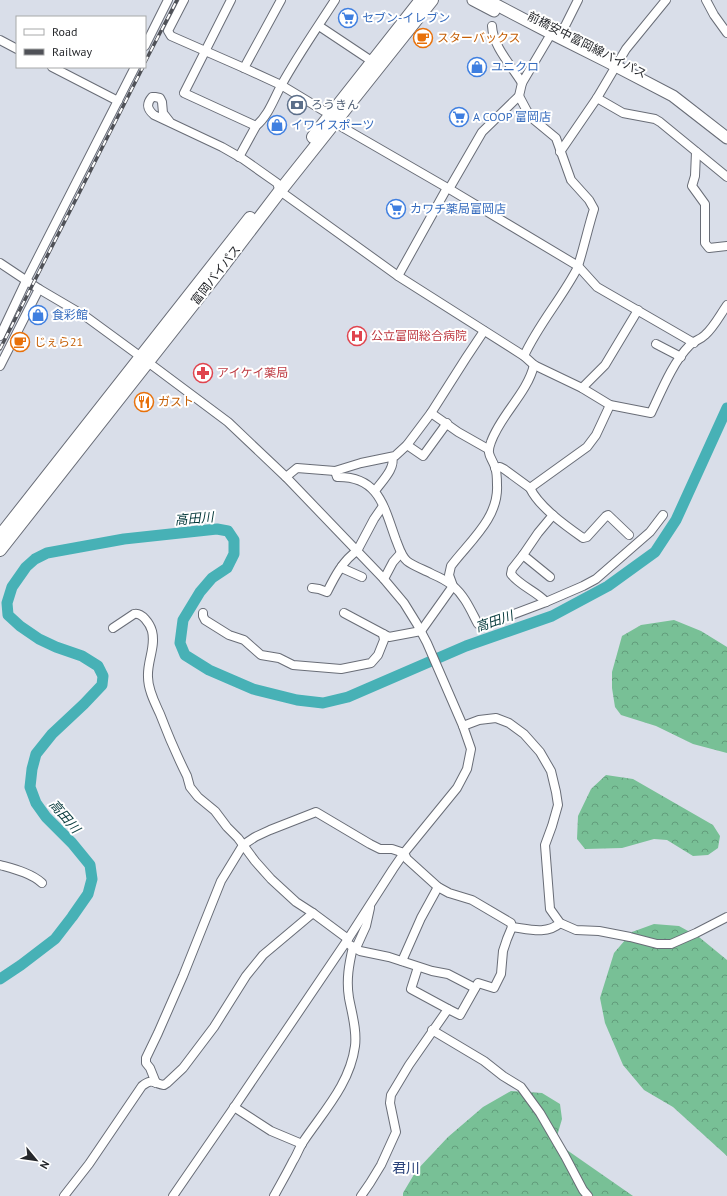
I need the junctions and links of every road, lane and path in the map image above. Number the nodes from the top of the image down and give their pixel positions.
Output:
1 (168, 0) edge
2 (184, 0) edge
3 (231, 0) edge
4 (281, 0) edge
5 (335, 0) edge
6 (421, 0) edge
7 (432, 0) edge
8 (473, 0) edge
9 (487, 0) edge
10 (578, 0) edge
11 (666, 0) edge
12 (706, 0) edge
13 (319, 26) junction
14 (492, 26) dead end
15 (727, 33) edge
16 (551, 37) junction
17 (0, 40) edge
18 (146, 44) edge
19 (16, 48) edge
20 (205, 51) junction
21 (373, 62) junction
22 (54, 68) edge
23 (134, 68) edge
24 (244, 68) junction
25 (614, 69) junction
26 (522, 83) junction
27 (281, 85) junction
28 (519, 96) junction
29 (597, 98) junction
30 (118, 101) junction
31 (324, 111) dead end
32 (170, 122) dead end
33 (335, 122) junction
34 (256, 126) junction
35 (727, 138) edge
36 (560, 152) junction
37 (696, 152) junction
38 (241, 158) junction
39 (727, 176) edge
40 (278, 187) junction
41 (448, 188) junction
42 (727, 246) edge
43 (0, 263) edge
44 (578, 267) junction
45 (398, 276) junction
46 (26, 281) junction
47 (39, 289) junction
48 (727, 305) edge
49 (638, 310) junction
50 (484, 331) junction
51 (0, 336) edge
52 (694, 343) junction
53 (656, 344) dead end
54 (524, 356) junction
55 (681, 357) junction
56 (145, 359) junction
57 (534, 365) junction
58 (0, 366) edge
59 (582, 388) junction
60 (610, 405) junction
61 (431, 413) junction
62 (447, 423) junction
63 (407, 445) junction
64 (488, 449) junction
65 (392, 457) junction
66 (495, 468) junction
67 (335, 471) junction
68 (286, 477) junction
69 (530, 488) junction
70 (375, 491) junction
71 (383, 506) junction
72 (553, 515) junction
73 (663, 515) dead end
74 (629, 534) dead end
75 (0, 536) edge
76 (0, 550) edge
77 (357, 551) junction
78 (401, 554) junction
79 (523, 555) junction
80 (342, 566) junction
81 (362, 577) dead end
82 (550, 577) dead end
83 (384, 579) junction
84 (453, 586) junction
85 (312, 588) dead end
86 (546, 602) junction
87 (202, 613) dead end
88 (344, 613) dead end
89 (113, 628) dead end
90 (421, 631) junction
91 (383, 634) junction
92 (464, 726) junction
93 (243, 846) junction
94 (404, 853) junction
95 (0, 865) edge
96 (42, 882) dead end
97 (438, 887) junction
98 (370, 903) junction
99 (313, 913) junction
100 (727, 917) edge
101 (560, 923) junction
102 (512, 927) junction
103 (350, 944) junction
104 (402, 961) junction
105 (418, 967) junction
106 (475, 988) junction
107 (448, 1009) junction
108 (432, 1030) junction
109 (156, 1082) junction
110 (234, 1107) junction
111 (302, 1144) junction
112 (64, 1196) edge
113 (173, 1196) edge
114 (274, 1196) edge
115 (361, 1196) edge
116 (588, 1196) edge

1 - 18 street
2 - 20 street
3 - 20 street
4 - 24 street
5 - 13 street
6 - 21 highway, 富岡バイパス
7 - 33 highway, 富岡バイパス
8 - 16 main road, 前橋安中富岡線バイパス
9 - 16 main road, 前橋安中富岡線バイパス
10 - 16 street
11 - 25 street
12 - 15 street
13 - 21 street
13 - 27 street
14 - 26 street
16 - 25 main road, 前橋安中富岡線バイパス
16 - 26 street
17 - 19 street
20 - 24 street
20 - 34 street
21 - 40 highway, 富岡バイパス
22 - 30 street
23 - 30 street
24 - 27 street
25 - 29 street
25 - 35 main road, 前橋安中富岡線バイパス
26 - 28 street
27 - 31 street
27 - 34 street
28 - 36 street
28 - 41 street
29 - 36 street
29 - 37 street
30 - 46 street
32 - 38 street
33 - 40 highway, 富岡バイパス
33 - 41 street
34 - 38 street
36 - 44 street
37 - 39 street
37 - 42 street
38 - 40 street
40 - 45 street
40 - 56 highway, 富岡バイパス
41 - 44 street
41 - 45 street
43 - 46 street
44 - 49 street
44 - 54 street
45 - 50 street
46 - 47 street
46 - 51 street
47 - 56 street
47 - 58 street
48 - 52 street
49 - 52 street
49 - 59 street
50 - 54 street
50 - 61 street
52 - 55 street
53 - 55 street
54 - 57 street
55 - 60 street
56 - 68 street
56 - 75 highway, 富岡バイパス
56 - 76 highway, 富岡バイパス
57 - 59 street
57 - 64 street
59 - 60 street
60 - 69 street
61 - 62 street
61 - 63 street
62 - 63 street
62 - 64 street
63 - 65 street
64 - 66 street
65 - 67 street
65 - 70 street
66 - 69 street
66 - 84 street
67 - 68 street
67 - 70 street
68 - 77 street
69 - 72 street
70 - 71 street
71 - 77 street
71 - 78 street
72 - 74 street
72 - 79 street
73 - 86 street
77 - 80 street
77 - 83 street
78 - 83 street
78 - 84 street
79 - 82 street
79 - 86 street
80 - 81 street
80 - 85 street
83 - 90 street
84 - 86 street
84 - 90 street
87 - 91 street
88 - 91 street
89 - 93 street
90 - 91 street
90 - 92 street
92 - 94 street
92 - 101 street
93 - 94 street
93 - 99 street
93 - 109 street
94 - 97 street
94 - 98 street
95 - 96 street
97 - 102 street
97 - 104 street
98 - 103 street
98 - 103 street
99 - 103 street
99 - 109 street
100 - 101 street
101 - 102 street
102 - 106 street
103 - 104 street
103 - 110 street
103 - 111 street
104 - 105 street
105 - 106 street
105 - 107 street
106 - 107 street
107 - 108 street
108 - 115 street
108 - 116 street
109 - 112 street
110 - 111 street
110 - 113 street
111 - 114 street

